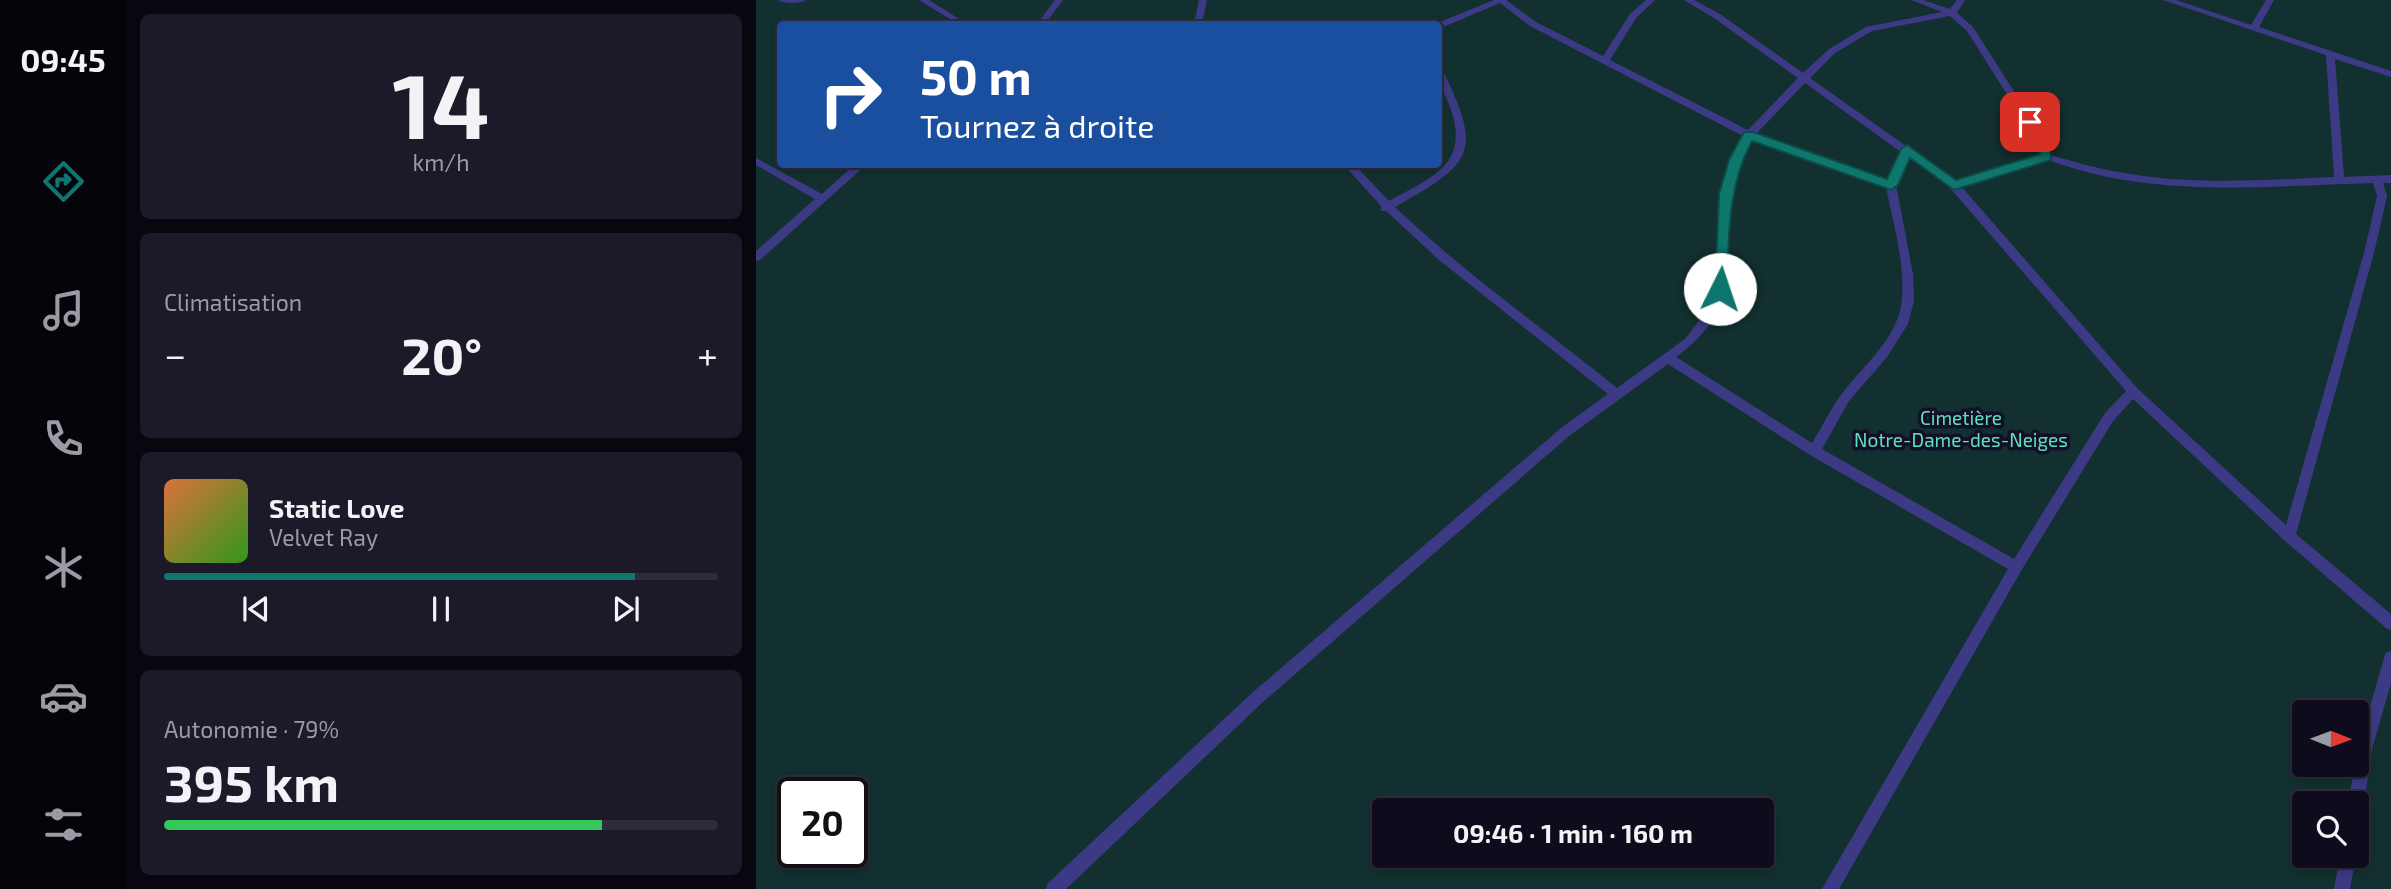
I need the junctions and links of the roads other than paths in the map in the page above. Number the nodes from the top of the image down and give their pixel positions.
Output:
1 (782, 0) edge
2 (802, 0) edge
3 (923, 0) edge
4 (1059, 0) edge
5 (1203, 0) edge
6 (1501, 0) edge
7 (1651, 0) edge
8 (1688, 0) edge
9 (1716, 0) edge
10 (1915, 0) edge
11 (1961, 0) edge
12 (2167, 0) edge
13 (2270, 0) edge
14 (1952, 13) junction
15 (1717, 16) junction
16 (958, 21) edge
17 (1043, 21) edge
18 (1199, 21) edge
19 (1442, 24) edge
20 (2253, 28) junction
21 (2330, 53) junction
22 (1606, 59) junction
23 (2391, 74) edge
24 (1804, 78) junction
25 (1442, 79) edge
26 (1749, 135) junction
27 (1907, 149) junction
28 (2047, 157) junction
29 (756, 161) edge
30 (857, 168) edge
31 (1351, 168) edge
32 (2339, 179) junction
33 (2377, 179) junction
34 (2391, 179) edge
35 (1891, 185) junction
36 (1954, 185) junction
37 (821, 198) junction
38 (1385, 208) junction
39 (756, 257) edge
40 (1668, 358) junction
41 (2133, 391) junction
42 (1616, 394) junction
43 (1814, 451) junction
44 (2289, 536) junction
45 (2017, 567) junction
46 (2391, 623) edge
47 (2391, 658) edge
48 (2358, 791) edge
49 (2346, 868) edge
50 (1054, 889) edge
51 (1830, 889) edge
52 (2342, 889) edge

1 - 2 lane
3 - 16 lane
4 - 17 lane
5 - 18 lane
6 - 19 lane
6 - 22 lane
7 - 22 lane
8 - 15 lane
9 - 15 lane
10 - 14 lane
11 - 14 lane
12 - 20 lane
13 - 20 lane
14 - 24 lane
14 - 28 lane
15 - 24 lane
20 - 21 lane
21 - 23 lane
21 - 32 lane
22 - 26 lane
24 - 26 lane
24 - 27 lane
25 - 38 lane
26 - 35 lane
26 - 40 lane
27 - 35 lane
27 - 36 lane
28 - 32 lane
28 - 36 lane
29 - 37 lane
30 - 37 lane
31 - 38 lane
32 - 33 lane
33 - 34 lane
33 - 44 lane
35 - 43 lane
36 - 41 lane
37 - 39 lane
38 - 42 lane
40 - 42 lane
40 - 43 lane
41 - 44 lane
41 - 45 lane
42 - 50 lane
43 - 45 lane
44 - 46 lane
45 - 51 lane
47 - 48 lane
49 - 52 lane

